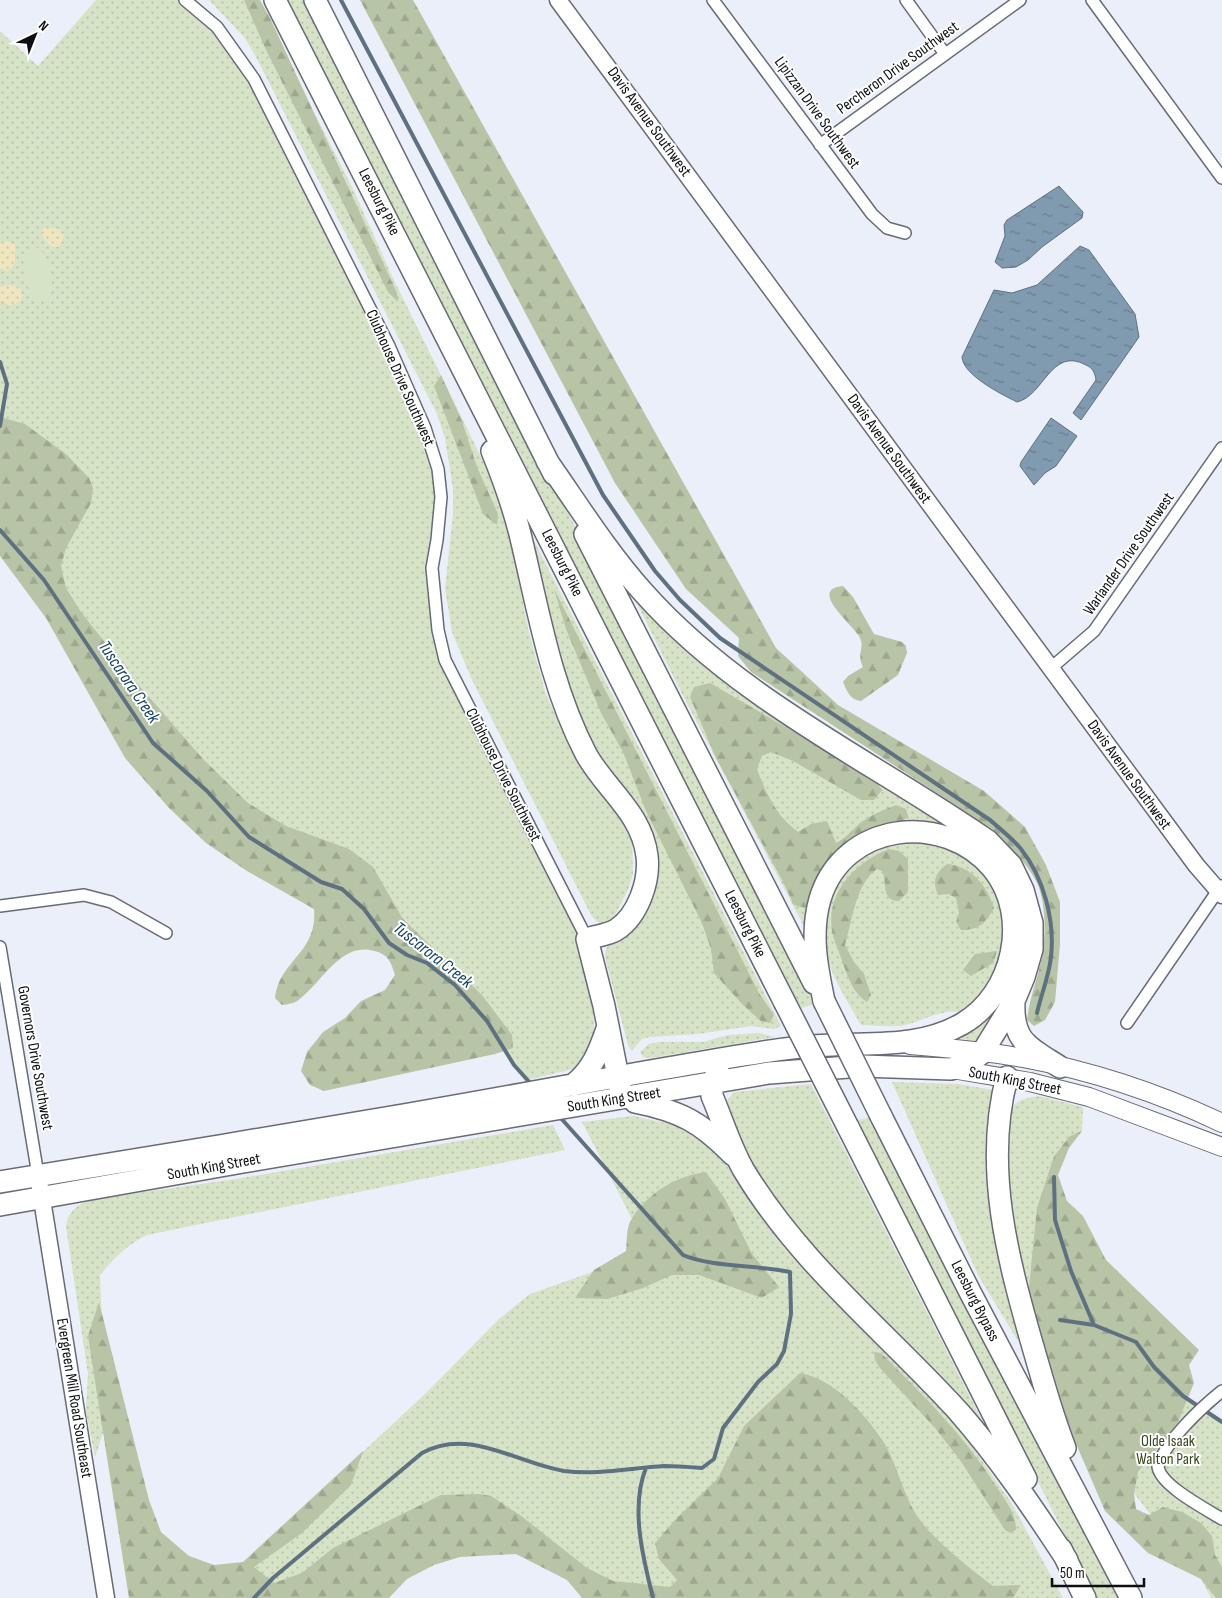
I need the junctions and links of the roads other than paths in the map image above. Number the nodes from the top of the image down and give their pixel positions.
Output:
1 (185, 0) edge
2 (275, 0) edge
3 (315, 0) edge
4 (558, 0) edge
5 (713, 0) edge
6 (906, 0) edge
7 (1020, 0) edge
8 (1092, 0) edge
9 (945, 54) junction
10 (820, 145) junction
11 (1222, 178) edge
12 (905, 233) dead end
13 (453, 347) junction
14 (1222, 448) edge
15 (548, 461) junction
16 (1052, 668) junction
17 (1220, 890) edge
18 (0, 906) edge
19 (166, 933) dead end
20 (587, 938) junction
21 (0, 948) edge
22 (824, 1001) junction
23 (1014, 1001) junction
24 (1127, 1023) dead end
25 (607, 1029) junction
26 (897, 1043) junction
27 (982, 1053) junction
28 (742, 1055) junction
29 (1060, 1067) junction
30 (668, 1069) junction
31 (951, 1069) junction
32 (1007, 1077) junction
33 (618, 1078) junction
34 (712, 1084) junction
35 (563, 1086) junction
36 (622, 1099) junction
37 (1222, 1123) edge
38 (1222, 1146) edge
39 (742, 1166) junction
40 (38, 1175) junction
41 (0, 1182) edge
42 (42, 1198) junction
43 (0, 1205) edge
44 (1222, 1390) edge
45 (1222, 1519) edge
46 (1101, 1539) junction
47 (1067, 1560) junction
48 (106, 1598) edge
49 (1085, 1598) edge
50 (1131, 1598) edge

1 - 20 street, Clubhouse Drive Southwest
2 - 13 highway, Leesburg Pike
3 - 15 highway, Leesburg Pike
4 - 16 street, Davis Avenue Southwest
5 - 10 street, Lipizzan Drive Southwest
6 - 9 street
7 - 9 street, Percheron Drive Southwest
8 - 11 street
9 - 10 street, Percheron Drive Southwest
10 - 12 street, Lipizzan Drive Southwest
13 - 20 highway
13 - 47 highway, Leesburg Pike, bridge
14 - 16 street, Warlander Drive Southwest
15 - 22 highway, Leesburg Pike
15 - 23 highway
16 - 17 street, Davis Avenue Southwest
17 - 24 street
18 - 19 street
20 - 25 highway, Clubhouse Drive Southwest
21 - 40 street, Governors Drive Southwest
22 - 26 highway
22 - 46 highway, Leesburg Bypass, bridge
23 - 27 highway
23 - 29 highway
25 - 30 highway
25 - 33 highway, Clubhouse Drive Southwest
25 - 35 highway
26 - 27 main road, South King Street
26 - 28 highway, South King Street
27 - 29 main road, South King Street
27 - 31 highway
28 - 30 highway, South King Street
28 - 34 highway
29 - 37 main road, South King Street
30 - 33 highway, South King Street
31 - 32 main road, South King Street
31 - 34 highway, South King Street
32 - 38 main road, South King Street
32 - 46 highway
33 - 35 highway, South King Street
33 - 36 highway, Clubhouse Drive Southwest
34 - 36 highway, South King Street
34 - 39 highway
35 - 40 highway, South King Street
36 - 39 highway
36 - 42 highway, South King Street
39 - 47 highway
40 - 41 highway, South King Street
40 - 42 street, Evergreen Mill Road Southeast
42 - 43 highway, South King Street
42 - 48 street, Evergreen Mill Road Southeast
44 - 45 street
46 - 50 highway, Leesburg Bypass
47 - 49 highway

